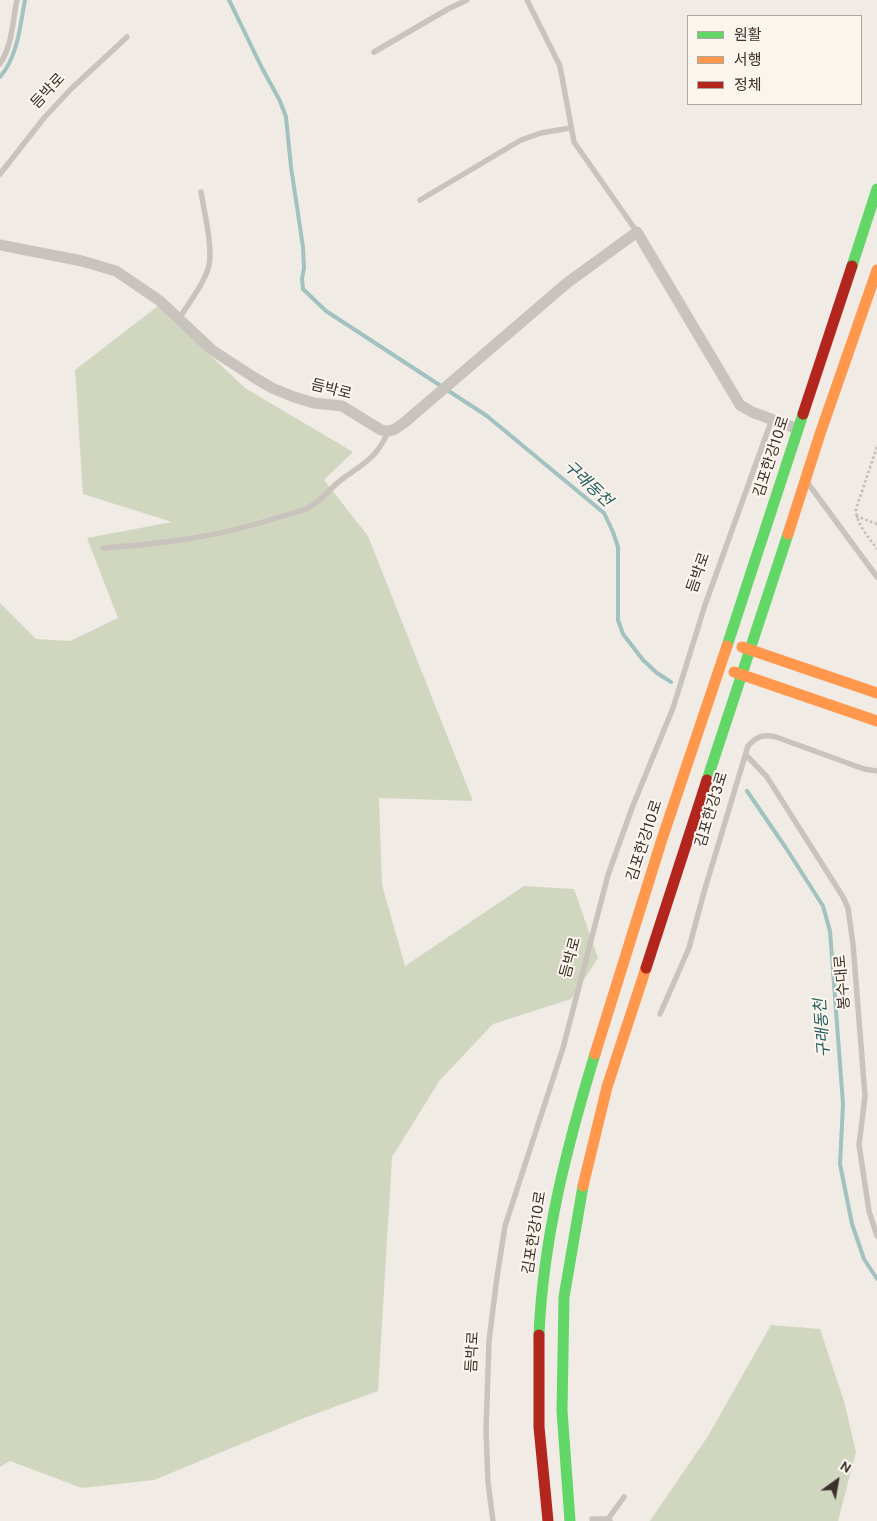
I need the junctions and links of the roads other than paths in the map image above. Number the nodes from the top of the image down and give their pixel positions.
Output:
1 (17, 0) edge
2 (467, 0) edge
3 (527, 0) edge
4 (127, 38) dead end
5 (374, 52) dead end
6 (0, 64) edge
7 (570, 128) junction
8 (0, 174) edge
9 (877, 189) edge
10 (201, 192) dead end
11 (420, 200) dead end
12 (637, 232) junction
13 (0, 245) edge
14 (877, 270) edge
15 (179, 319) junction
16 (772, 419) junction
17 (798, 429) junction
18 (388, 432) junction
19 (806, 480) junction
20 (103, 548) dead end
21 (877, 577) edge
22 (728, 643) junction
23 (750, 650) junction
24 (720, 667) junction
25 (742, 675) junction
26 (877, 693) edge
27 (877, 721) edge
28 (746, 755) junction
29 (877, 771) edge
30 (660, 1014) dead end
31 (877, 1236) edge
32 (624, 1497) dead end
33 (592, 1519) dead end
34 (609, 1520) edge
35 (493, 1521) edge
36 (548, 1521) edge
37 (570, 1521) edge

1 - 6 lane
2 - 5 lane
3 - 7 lane
4 - 8 lane, 듬박로
7 - 11 lane
7 - 12 lane
9 - 17 street, 김포한강10로
10 - 15 lane
12 - 16 street
12 - 18 street
13 - 15 street, 듬박로
14 - 19 street
15 - 18 street, 듬박로
16 - 17 street
16 - 35 lane, 듬박로
17 - 22 street, 김포한강10로
18 - 20 lane
19 - 21 lane
19 - 23 street
22 - 23 street
22 - 24 street, 김포한강10로
23 - 25 street
23 - 26 street
24 - 25 street
24 - 36 street, 김포한강10로
25 - 27 street
25 - 37 street
28 - 29 lane, 김포한강3로
28 - 30 lane, 김포한강3로
28 - 31 lane, 봉수대로
32 - 34 lane
33 - 34 lane

